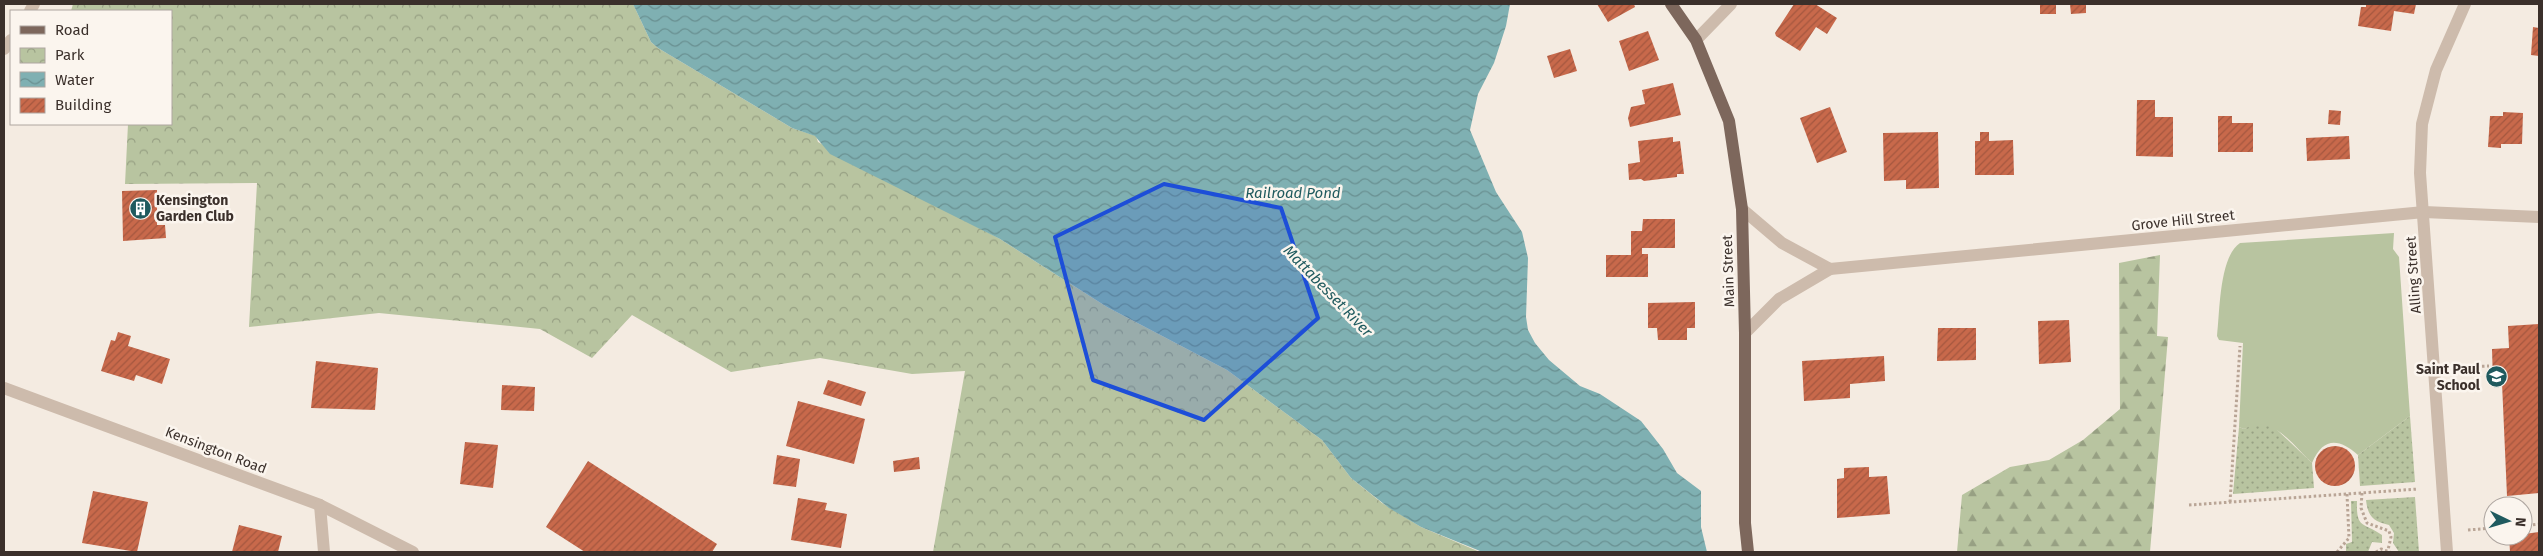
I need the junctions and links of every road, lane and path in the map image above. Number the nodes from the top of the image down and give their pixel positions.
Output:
1 (1671, 4) edge
2 (1731, 4) edge
3 (2465, 4) edge
4 (1696, 40) junction
5 (1742, 209) junction
6 (2424, 212) junction
7 (2539, 217) edge
8 (1830, 269) junction
9 (1745, 333) junction
10 (2240, 346) dead end
11 (2489, 366) dead end
12 (2457, 367) dead end
13 (4, 388) edge
14 (2418, 489) dead end
15 (2362, 493) junction
16 (2347, 494) junction
17 (2230, 502) junction
18 (320, 505) junction
19 (2189, 505) dead end
20 (2483, 529) edge
21 (2468, 530) dead end
22 (2389, 551) edge
23 (324, 552) edge
24 (412, 552) edge
25 (1748, 552) edge
26 (2337, 552) edge
27 (2376, 552) edge
28 (2447, 552) edge

1 - 4 main road, Main Street
2 - 4 street
3 - 6 street, Alling Street
4 - 5 main road, Main Street
5 - 8 street
5 - 9 main road, Main Street
6 - 7 street, Grove Hill Street
6 - 8 street, Grove Hill Street
6 - 28 street, Alling Street
8 - 9 street, Grove Hill Street
9 - 25 main road, Main Street
10 - 17 path
11 - 12 path
13 - 18 street, Kensington Road
14 - 15 path
15 - 16 path
15 - 22 path
16 - 17 path
16 - 26 path
17 - 19 path
18 - 23 street
18 - 24 street, Kensington Road
20 - 21 path
22 - 27 path

